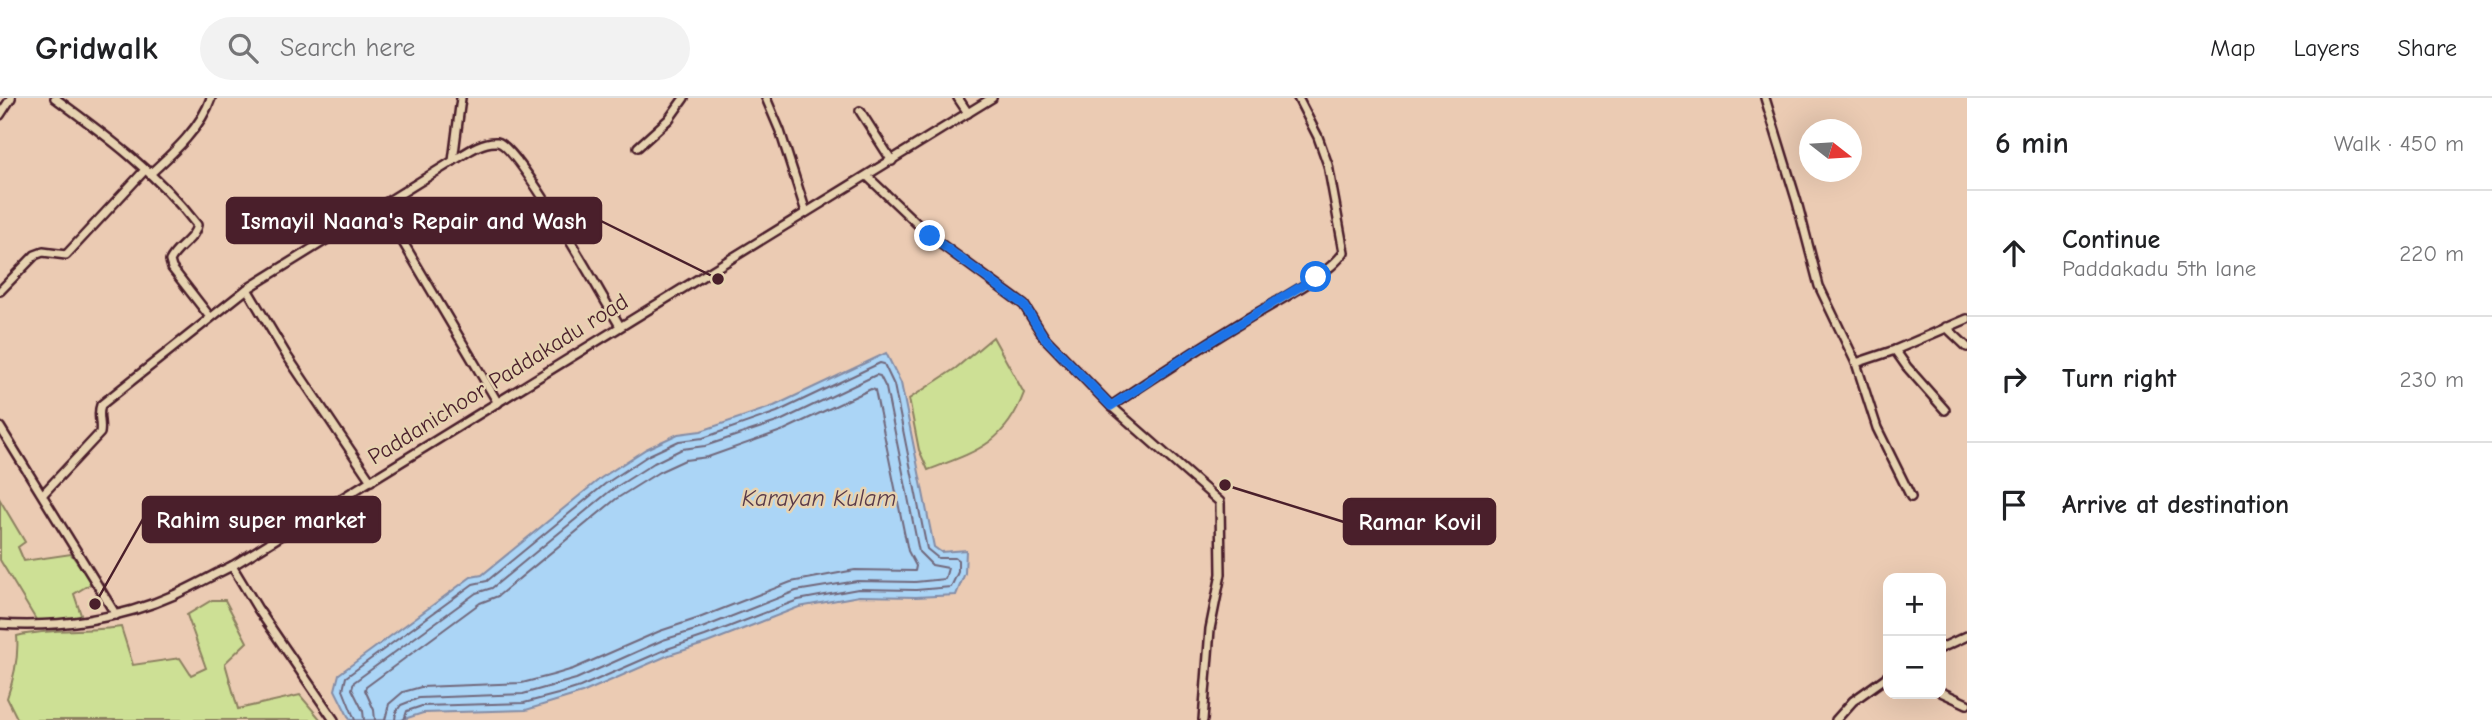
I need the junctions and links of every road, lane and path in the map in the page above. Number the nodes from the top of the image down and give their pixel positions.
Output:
1 (11, 98) edge
2 (55, 98) edge
3 (211, 98) edge
4 (461, 98) edge
5 (684, 98) edge
6 (766, 98) edge
7 (958, 98) edge
8 (992, 98) edge
9 (1298, 98) edge
10 (1765, 98) edge
11 (860, 111) dead end
12 (968, 113) junction
13 (0, 114) edge
14 (638, 147) dead end
15 (453, 161) junction
16 (892, 161) junction
17 (148, 172) junction
18 (867, 176) junction
19 (380, 205) junction
20 (806, 212) junction
21 (247, 289) junction
22 (0, 291) edge
23 (210, 317) junction
24 (1967, 319) edge
25 (620, 326) junction
26 (1946, 327) junction
27 (1967, 347) edge
28 (1895, 349) junction
29 (1856, 363) junction
30 (498, 403) junction
31 (1111, 406) junction
32 (1945, 410) dead end
33 (0, 427) edge
34 (371, 481) junction
35 (43, 494) junction
36 (1911, 497) dead end
37 (232, 566) junction
38 (116, 615) junction
39 (0, 624) edge
40 (1967, 636) edge
41 (1946, 646) edge
42 (1883, 680) edge
43 (1946, 694) edge
44 (1967, 704) edge
45 (334, 720) edge
46 (1203, 720) edge
47 (1836, 720) edge

1 - 13 street
2 - 17 street
3 - 17 street
4 - 15 street
5 - 14 street
6 - 20 street
7 - 12 street
8 - 12 street, Paddanichoor Paddakadu road
9 - 31 street
10 - 29 street
11 - 16 street
12 - 16 street, Paddanichoor Paddakadu road
15 - 19 street
15 - 25 street
16 - 18 street, Paddanichoor Paddakadu road
17 - 22 street
17 - 23 street
18 - 20 street, Paddanichoor Paddakadu road
18 - 31 street
19 - 21 street
19 - 30 street
20 - 25 street, Paddanichoor Paddakadu road
21 - 23 street
21 - 34 street
23 - 35 street
24 - 26 street
25 - 30 street, Paddanichoor Paddakadu road
26 - 27 street
26 - 28 street
28 - 29 street
28 - 32 street
29 - 36 street
30 - 34 street, Paddanichoor Paddakadu road
31 - 46 street
33 - 35 street
34 - 37 street, Paddanichoor Paddakadu road
35 - 38 street
37 - 38 street, Paddanichoor Paddakadu road
37 - 45 street
38 - 39 street, Paddanichoor Paddakadu road
40 - 41 street
42 - 47 street
43 - 44 street

